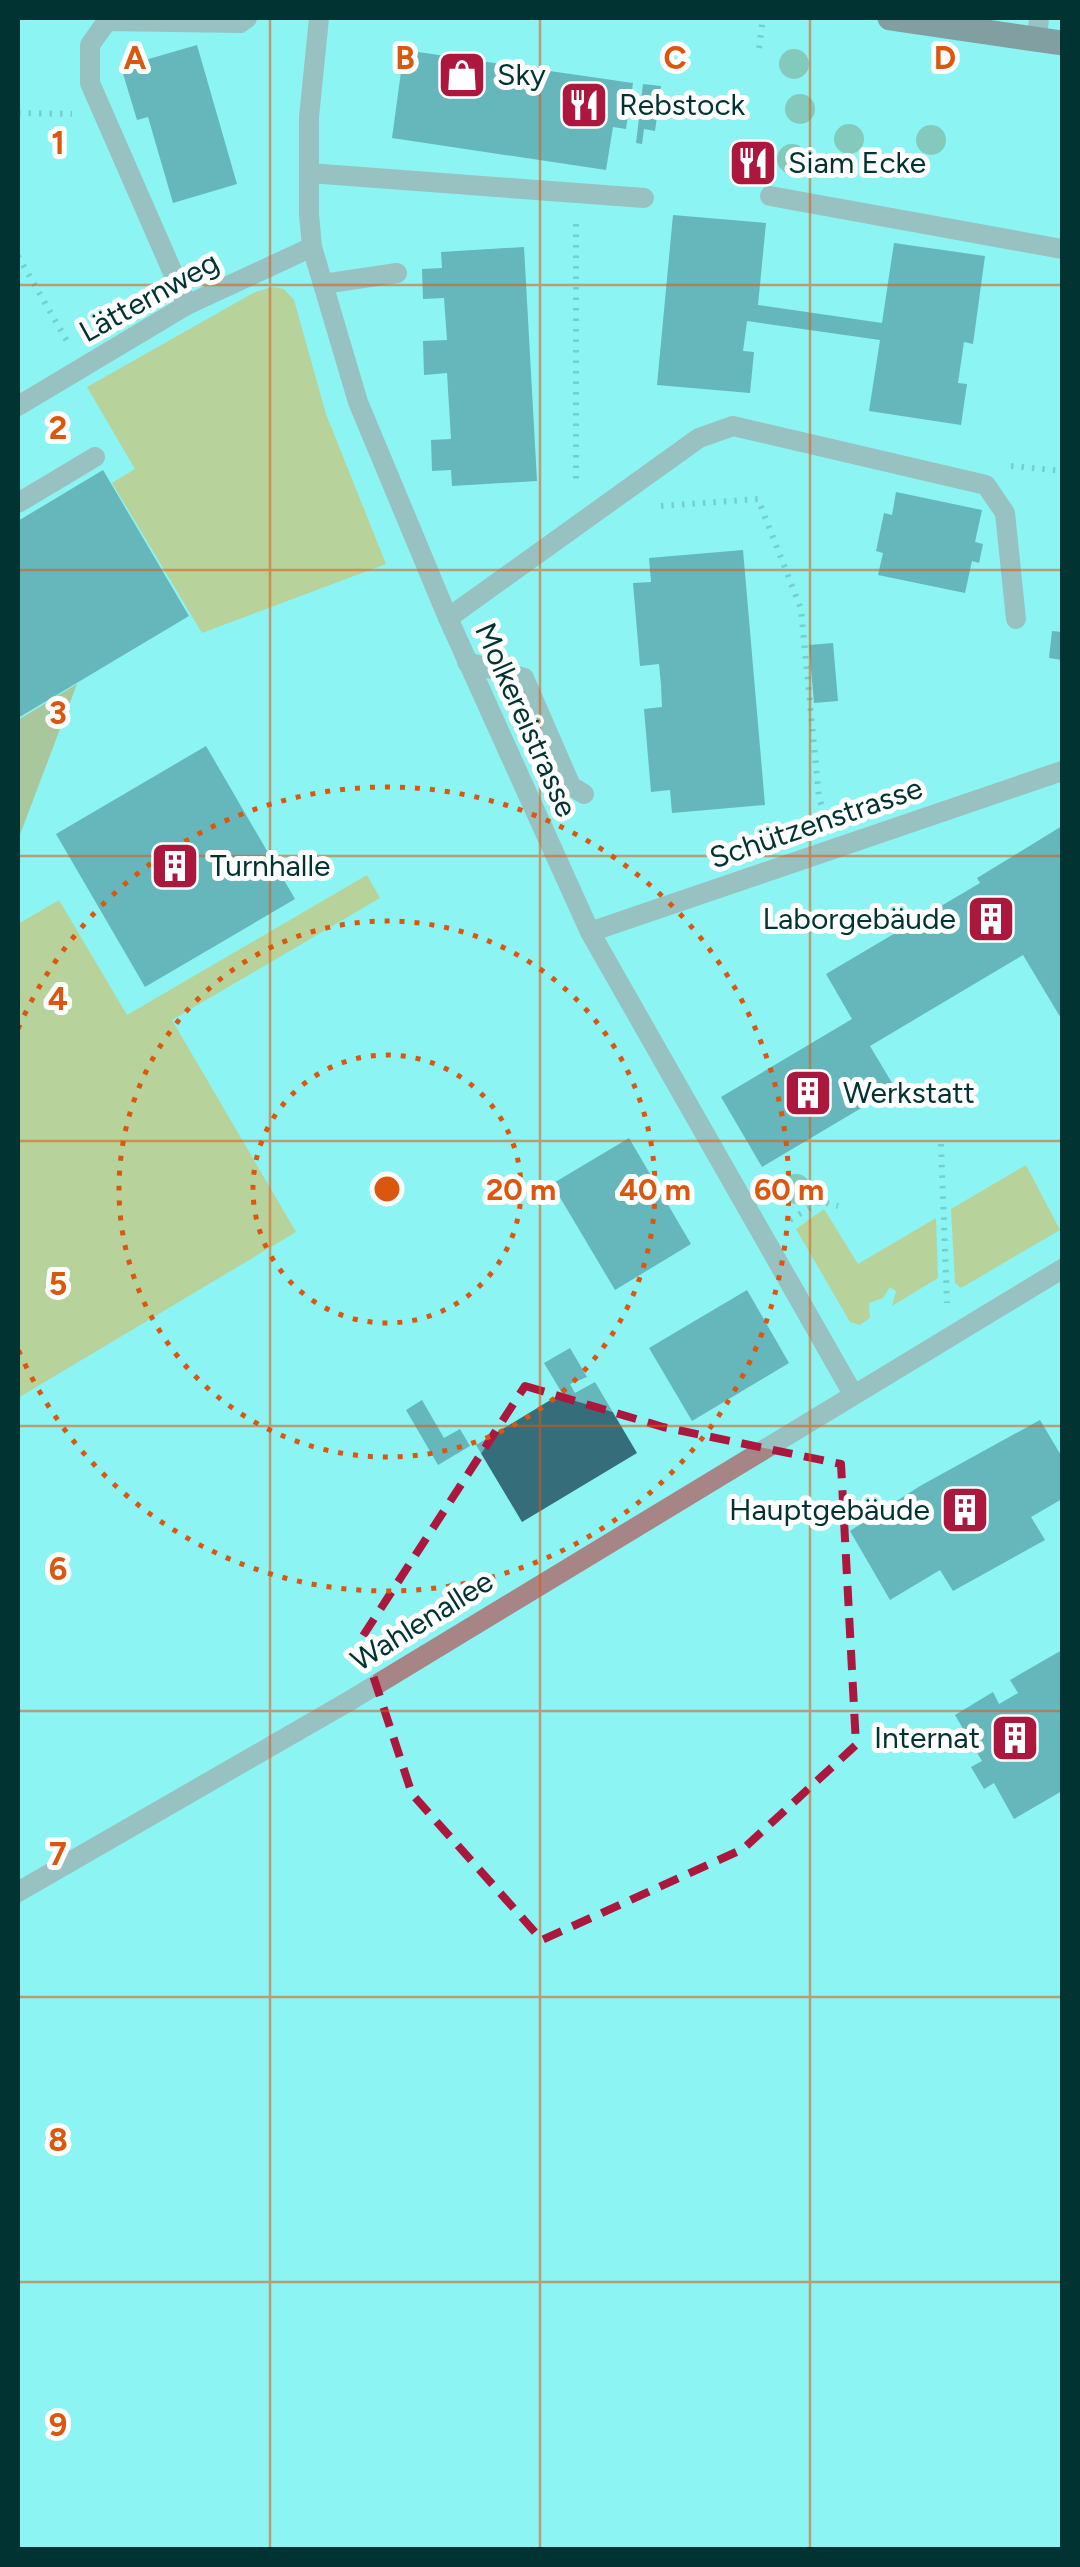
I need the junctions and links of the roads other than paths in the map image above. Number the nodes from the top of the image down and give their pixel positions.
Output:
1 (247, 18) edge
2 (319, 18) edge
3 (890, 18) edge
4 (1046, 34) edge
5 (309, 173) junction
6 (770, 196) dead end
7 (644, 198) dead end
8 (312, 246) junction
9 (1062, 249) edge
10 (398, 273) dead end
11 (323, 284) junction
12 (186, 305) junction
13 (18, 406) edge
14 (95, 457) dead end
15 (18, 503) edge
16 (448, 618) junction
17 (1016, 619) dead end
18 (467, 662) junction
19 (1062, 771) edge
20 (584, 794) dead end
21 (590, 932) junction
22 (1062, 1269) edge
23 (853, 1394) junction
24 (18, 1892) edge

1 - 12 street
2 - 5 street, Molkereistrasse
3 - 4 main road
5 - 7 street
5 - 8 street, Molkereistrasse
6 - 9 street
8 - 11 street, Molkereistrasse
8 - 12 street, Lätternweg
10 - 11 street
11 - 16 street, Molkereistrasse
12 - 13 street, Lätternweg
14 - 15 street
16 - 17 street
16 - 18 street, Molkereistrasse
18 - 20 street
18 - 21 street, Molkereistrasse
19 - 21 street, Schützenstrasse
21 - 23 street, Molkereistrasse
22 - 23 street, Wahlenallee
23 - 24 street, Wahlenallee

